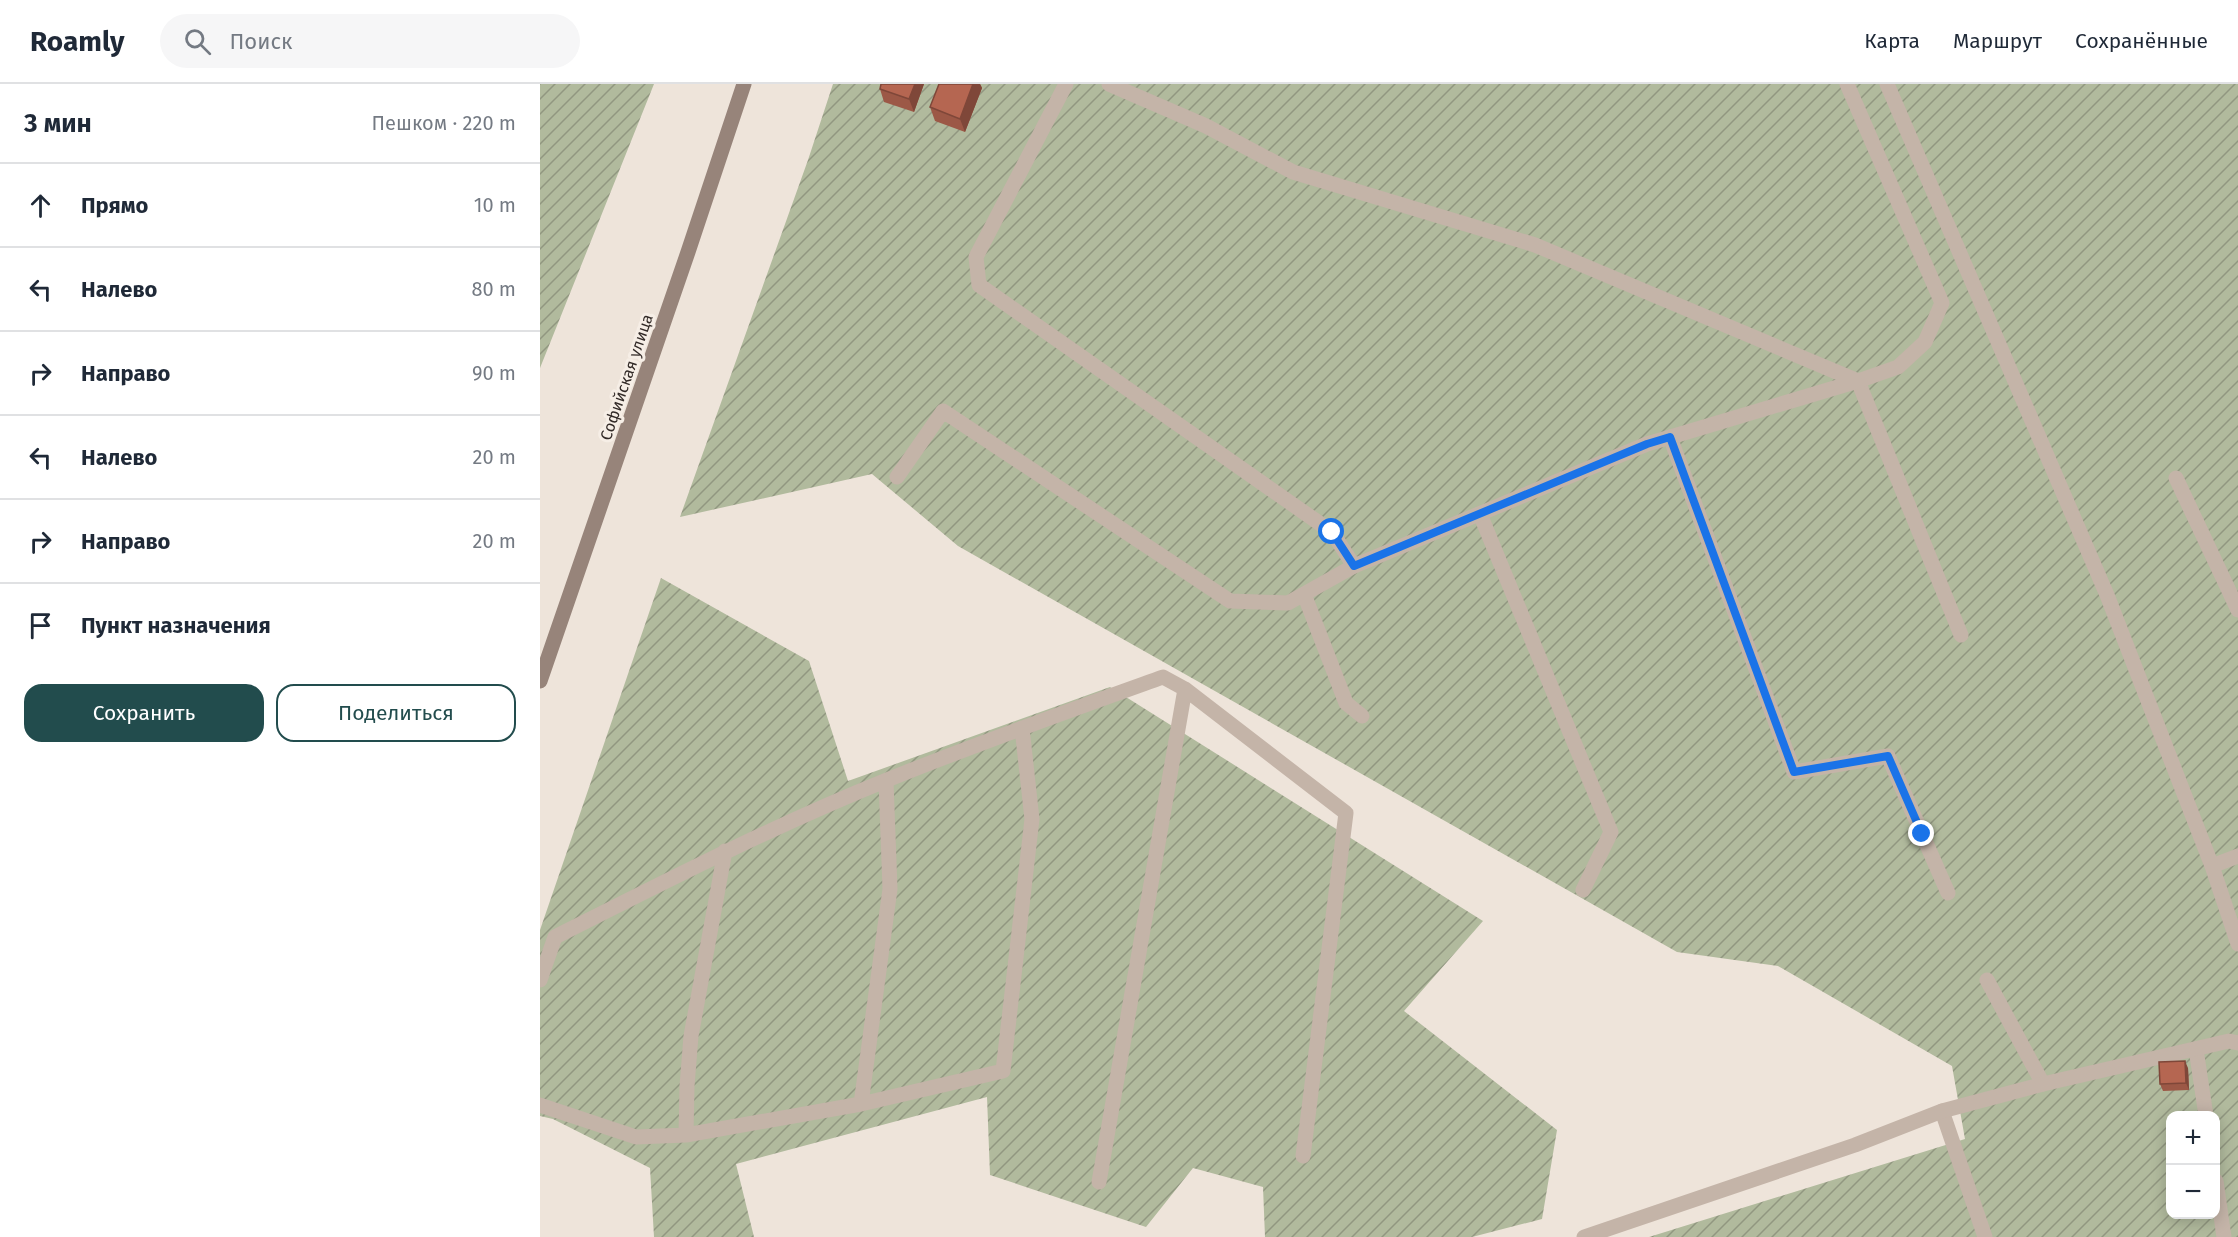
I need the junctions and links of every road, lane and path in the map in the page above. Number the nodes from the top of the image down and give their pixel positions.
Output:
1 (744, 84) edge
2 (1066, 84) edge
3 (1109, 84) edge
4 (1847, 84) edge
5 (1887, 84) edge
6 (1858, 381) junction
7 (1670, 437) junction
8 (897, 477) dead end
9 (2176, 478) dead end
10 (1479, 514) junction
11 (1354, 566) junction
12 (1304, 594) junction
13 (2238, 610) edge
14 (1962, 635) dead end
15 (540, 681) edge
16 (1185, 689) junction
17 (1362, 716) dead end
18 (1022, 728) junction
19 (886, 781) junction
20 (725, 851) junction
21 (2238, 856) edge
22 (2212, 866) junction
23 (1583, 890) dead end
24 (1948, 893) dead end
25 (2238, 944) edge
26 (540, 980) edge
27 (1987, 980) dead end
28 (2238, 1043) edge
29 (2196, 1049) junction
30 (2043, 1084) junction
31 (861, 1104) junction
32 (540, 1105) edge
33 (1942, 1111) junction
34 (2205, 1111) edge
35 (686, 1135) junction
36 (1303, 1156) dead end
37 (1099, 1182) dead end
38 (2220, 1209) edge
39 (1584, 1237) edge
40 (1985, 1237) edge
41 (2224, 1237) edge

1 - 15 main road, Софийская улица
2 - 11 street
3 - 6 street
4 - 6 street
5 - 22 street
6 - 7 street
6 - 14 street
7 - 10 street
7 - 24 street
8 - 12 street
9 - 13 street
10 - 11 street
10 - 23 street
11 - 12 street
12 - 17 street
16 - 18 street
16 - 36 street
16 - 37 street
18 - 19 street
18 - 31 street
19 - 20 street
19 - 31 street
20 - 26 street
20 - 35 street
21 - 22 street
22 - 25 street
27 - 30 street
28 - 29 street
29 - 30 street
29 - 34 street
30 - 33 street
31 - 35 street
32 - 35 street
33 - 39 street
33 - 40 street
38 - 41 street

